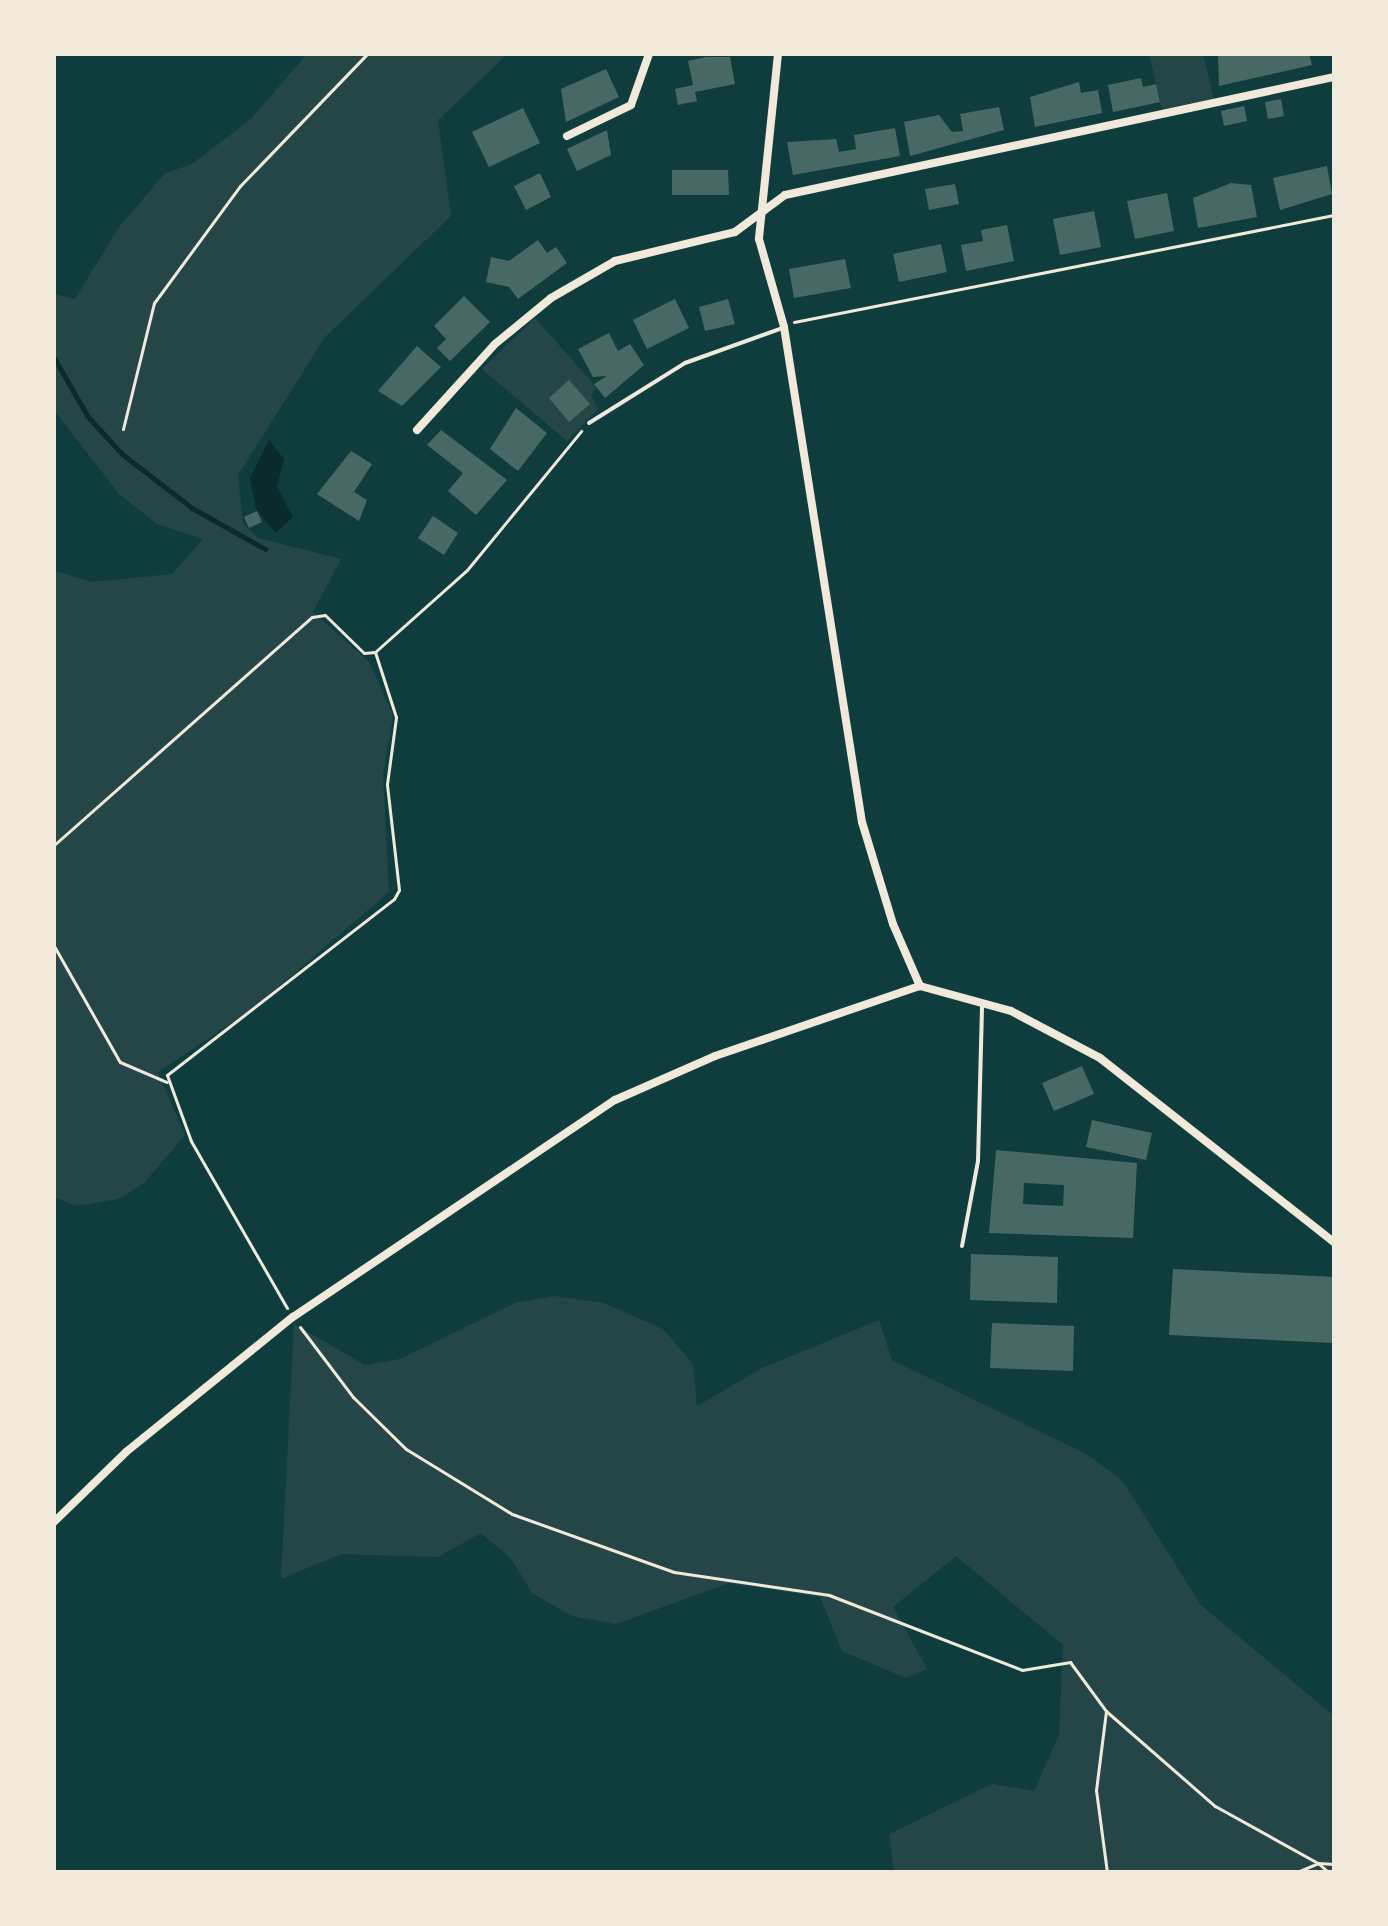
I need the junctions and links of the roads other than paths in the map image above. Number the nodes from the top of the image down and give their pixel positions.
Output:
1 (649, 54) edge
2 (778, 54) edge
3 (1334, 77) edge
4 (567, 136) dead end
5 (758, 216) junction
6 (784, 327) junction
7 (589, 423) road end
8 (417, 430) dead end
9 (920, 986) junction
10 (983, 1002) junction
11 (1334, 1242) edge
12 (962, 1246) dead end
13 (54, 1522) edge

1 - 4 street
2 - 5 street
3 - 5 street
5 - 6 street
5 - 8 street
6 - 7 lane
6 - 9 street
9 - 10 street
9 - 13 street
10 - 11 street
10 - 12 lane

